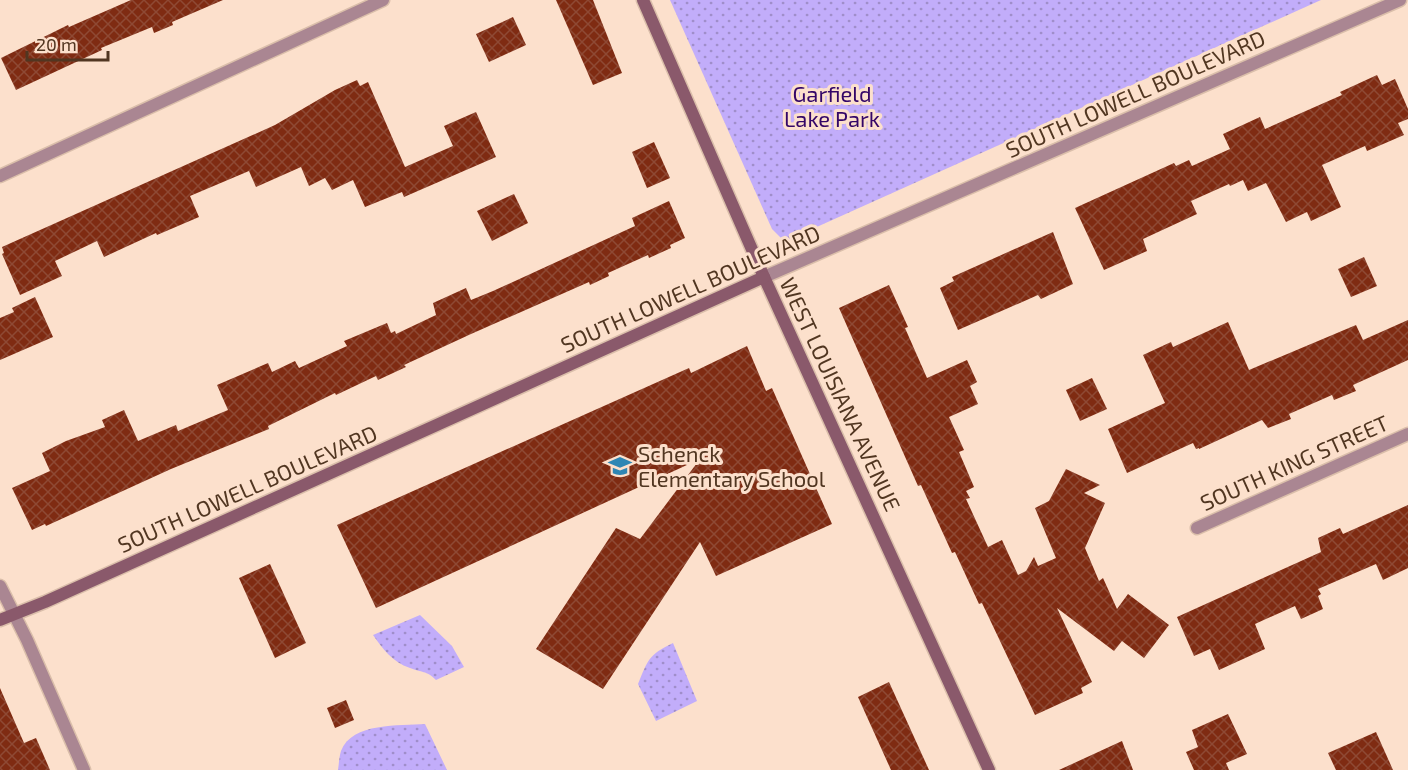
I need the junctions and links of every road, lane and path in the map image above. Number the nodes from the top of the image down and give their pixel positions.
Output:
1 (383, 0) edge
2 (644, 0) edge
3 (1400, 0) edge
4 (0, 176) edge
5 (764, 277) junction
6 (1408, 434) edge
7 (1197, 528) dead end
8 (0, 586) edge
9 (14, 614) junction
10 (0, 620) edge
11 (84, 770) edge
12 (989, 770) edge

1 - 4 street
2 - 5 street, WEST LOUISIANA AVENUE
3 - 5 street, SOUTH LOWELL BOULEVARD
5 - 9 street, SOUTH LOWELL BOULEVARD
5 - 12 street, WEST LOUISIANA AVENUE
6 - 7 street, SOUTH KING STREET
8 - 9 street
9 - 10 street, SOUTH LOWELL BOULEVARD
9 - 11 street

